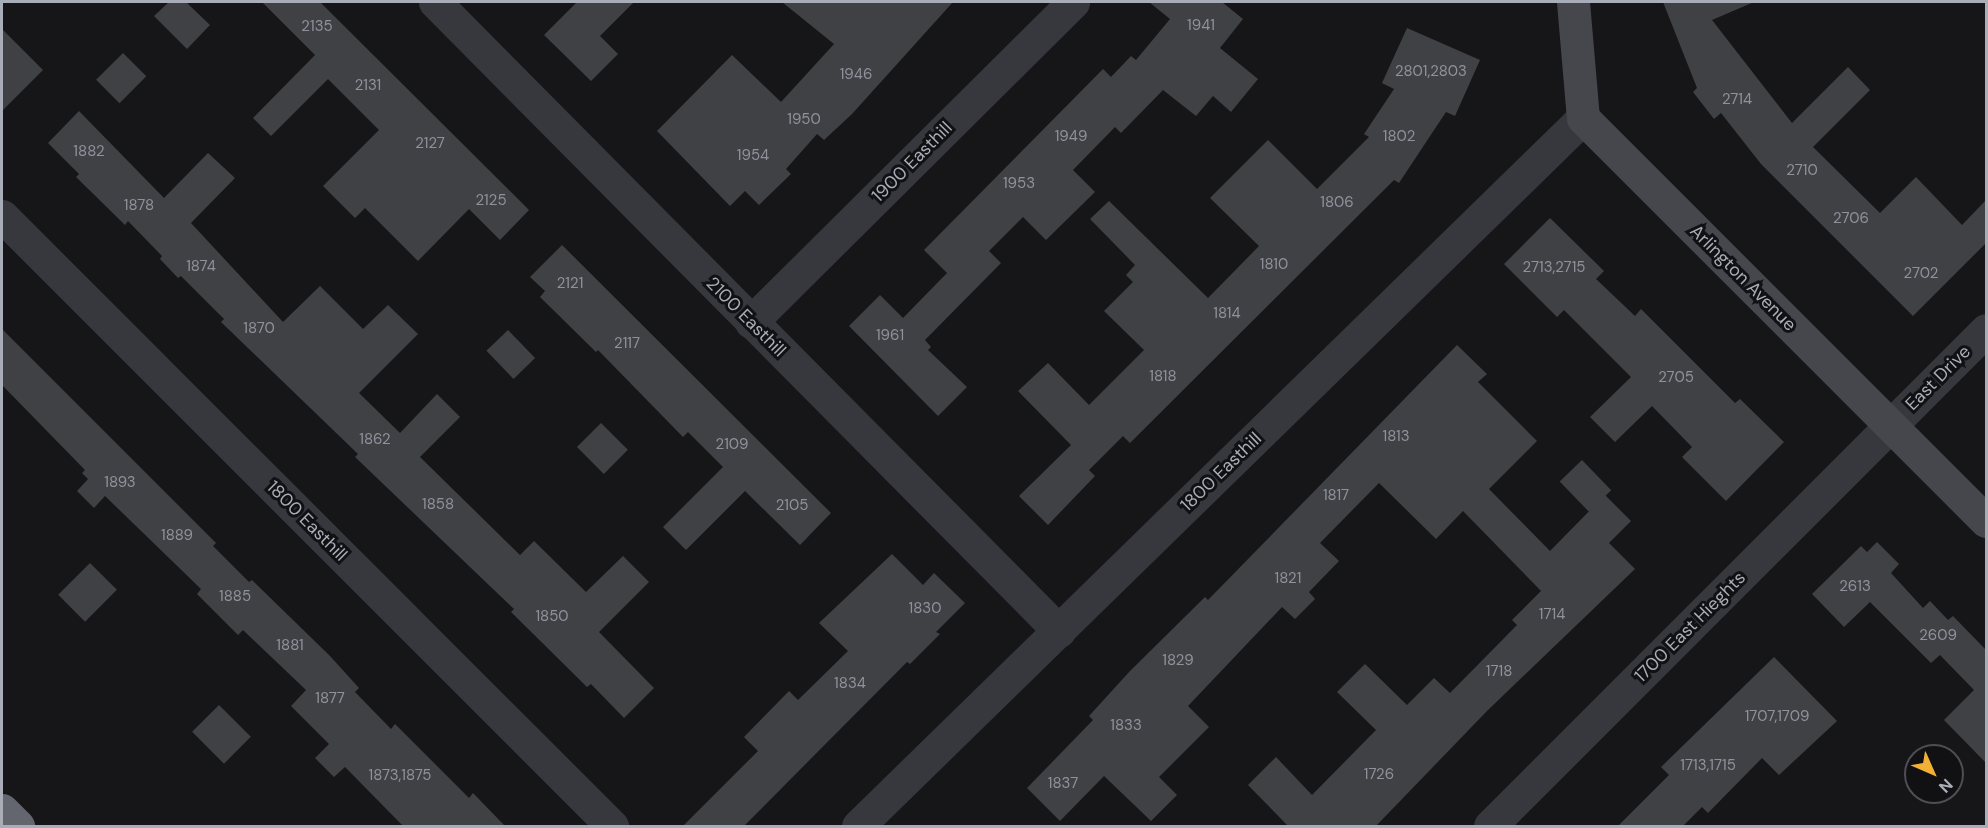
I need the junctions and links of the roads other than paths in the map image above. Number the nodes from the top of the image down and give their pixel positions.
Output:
1 (1073, 2) edge
2 (1573, 2) edge
3 (447, 5) edge
4 (1583, 118) junction
5 (2, 216) edge
6 (751, 322) junction
7 (1986, 330) edge
8 (1890, 426) junction
9 (1986, 521) edge
10 (1059, 630) junction
11 (2, 810) edge
12 (18, 826) edge
13 (612, 826) edge
14 (858, 826) edge
15 (1490, 826) edge

1 - 6 street, 1900 Easthill
2 - 4 street
3 - 6 street, 2100 Easthill
4 - 8 street, Arlington Avenue
4 - 10 street, 1800 Easthill
5 - 13 street, 1800 Easthill
6 - 10 street, 2100 Easthill
7 - 8 street, East Drive
8 - 9 street, Arlington Avenue
8 - 15 street, 1700 East Hieghts
10 - 14 street, 1800 Easthill
11 - 12 highway

